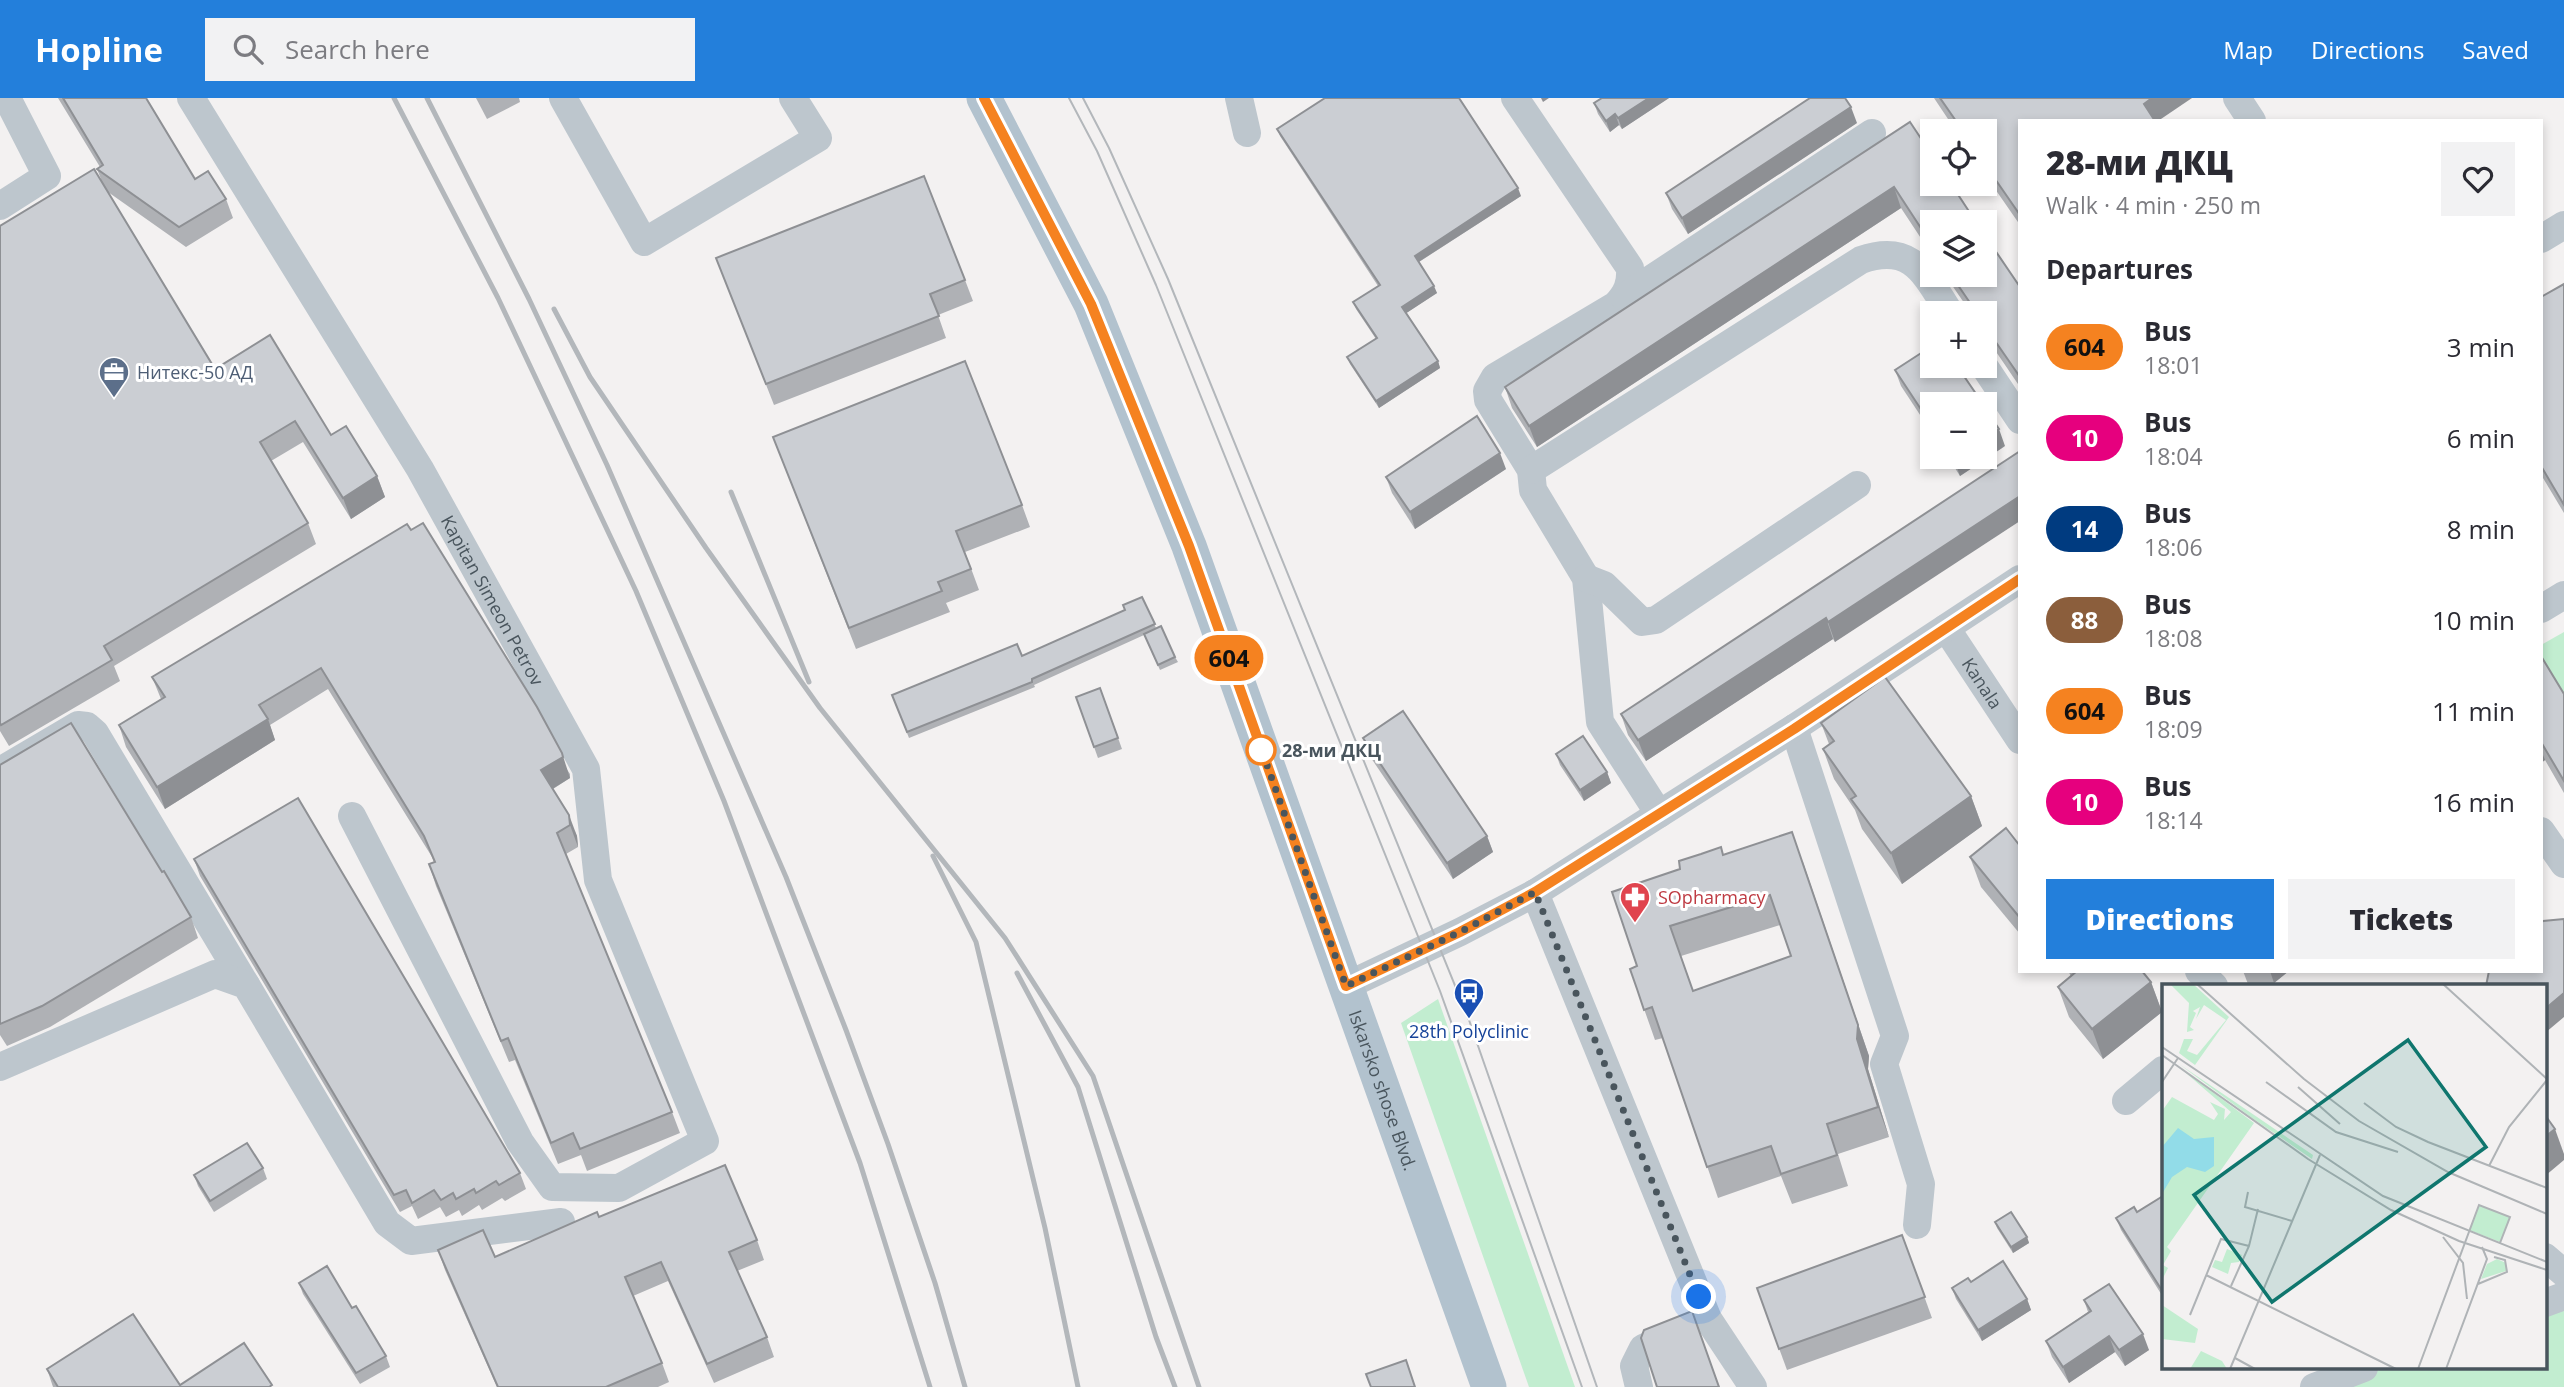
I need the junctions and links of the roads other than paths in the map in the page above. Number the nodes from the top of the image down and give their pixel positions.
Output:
1 (7, 98) edge
2 (191, 98) edge
3 (793, 98) edge
4 (984, 98) edge
5 (1239, 98) edge
6 (1515, 98) edge
7 (2237, 98) edge
8 (573, 101) edge
9 (2251, 119) edge
10 (1247, 133) dead end
11 (1872, 133) dead end
12 (0, 206) edge
13 (2564, 225) edge
14 (2543, 238) edge
15 (1624, 297) junction
16 (1942, 301) edge
17 (1992, 378) edge
18 (2018, 416) edge
19 (1531, 470) junction
20 (1857, 485) dead end
21 (1586, 578) junction
22 (2018, 580) edge
23 (2564, 595) edge
24 (2543, 608) edge
25 (1946, 628) junction
26 (1794, 729) junction
27 (2018, 737) edge
28 (0, 771) edge
29 (1659, 814) junction
30 (352, 816) dead end
31 (2543, 834) edge
32 (2564, 864) edge
33 (1535, 892) junction
34 (246, 985) junction
35 (1346, 986) junction
36 (0, 1068) edge
37 (2162, 1071) edge
38 (2126, 1101) dead end
39 (561, 1222) dead end
40 (1917, 1225) dead end
41 (2546, 1258) edge
42 (2564, 1273) edge
43 (2564, 1296) edge
44 (2546, 1303) edge
45 (1708, 1319) junction
46 (2359, 1370) edge
47 (1489, 1387) edge
48 (1640, 1387) edge
49 (1753, 1387) edge
50 (2314, 1387) edge

1 - 12 street
2 - 30 street, Kapitan Simeon Petrov
3 - 8 street
4 - 35 main road, Iskarsko shose Blvd.
5 - 10 street
6 - 15 street
7 - 9 street
11 - 15 street
13 - 14 street
15 - 19 street
16 - 19 street
17 - 18 street
19 - 21 street
20 - 21 street
21 - 29 street
22 - 25 street
23 - 24 street
25 - 26 street
25 - 27 street, Kanala
26 - 29 street
26 - 40 street
28 - 34 street
29 - 33 street
31 - 32 street
33 - 35 street
33 - 45 street
34 - 36 street
34 - 39 street
35 - 47 main road, Iskarsko shose Blvd.
37 - 38 street
41 - 42 street
43 - 44 street
45 - 48 street
45 - 49 street
46 - 50 street

